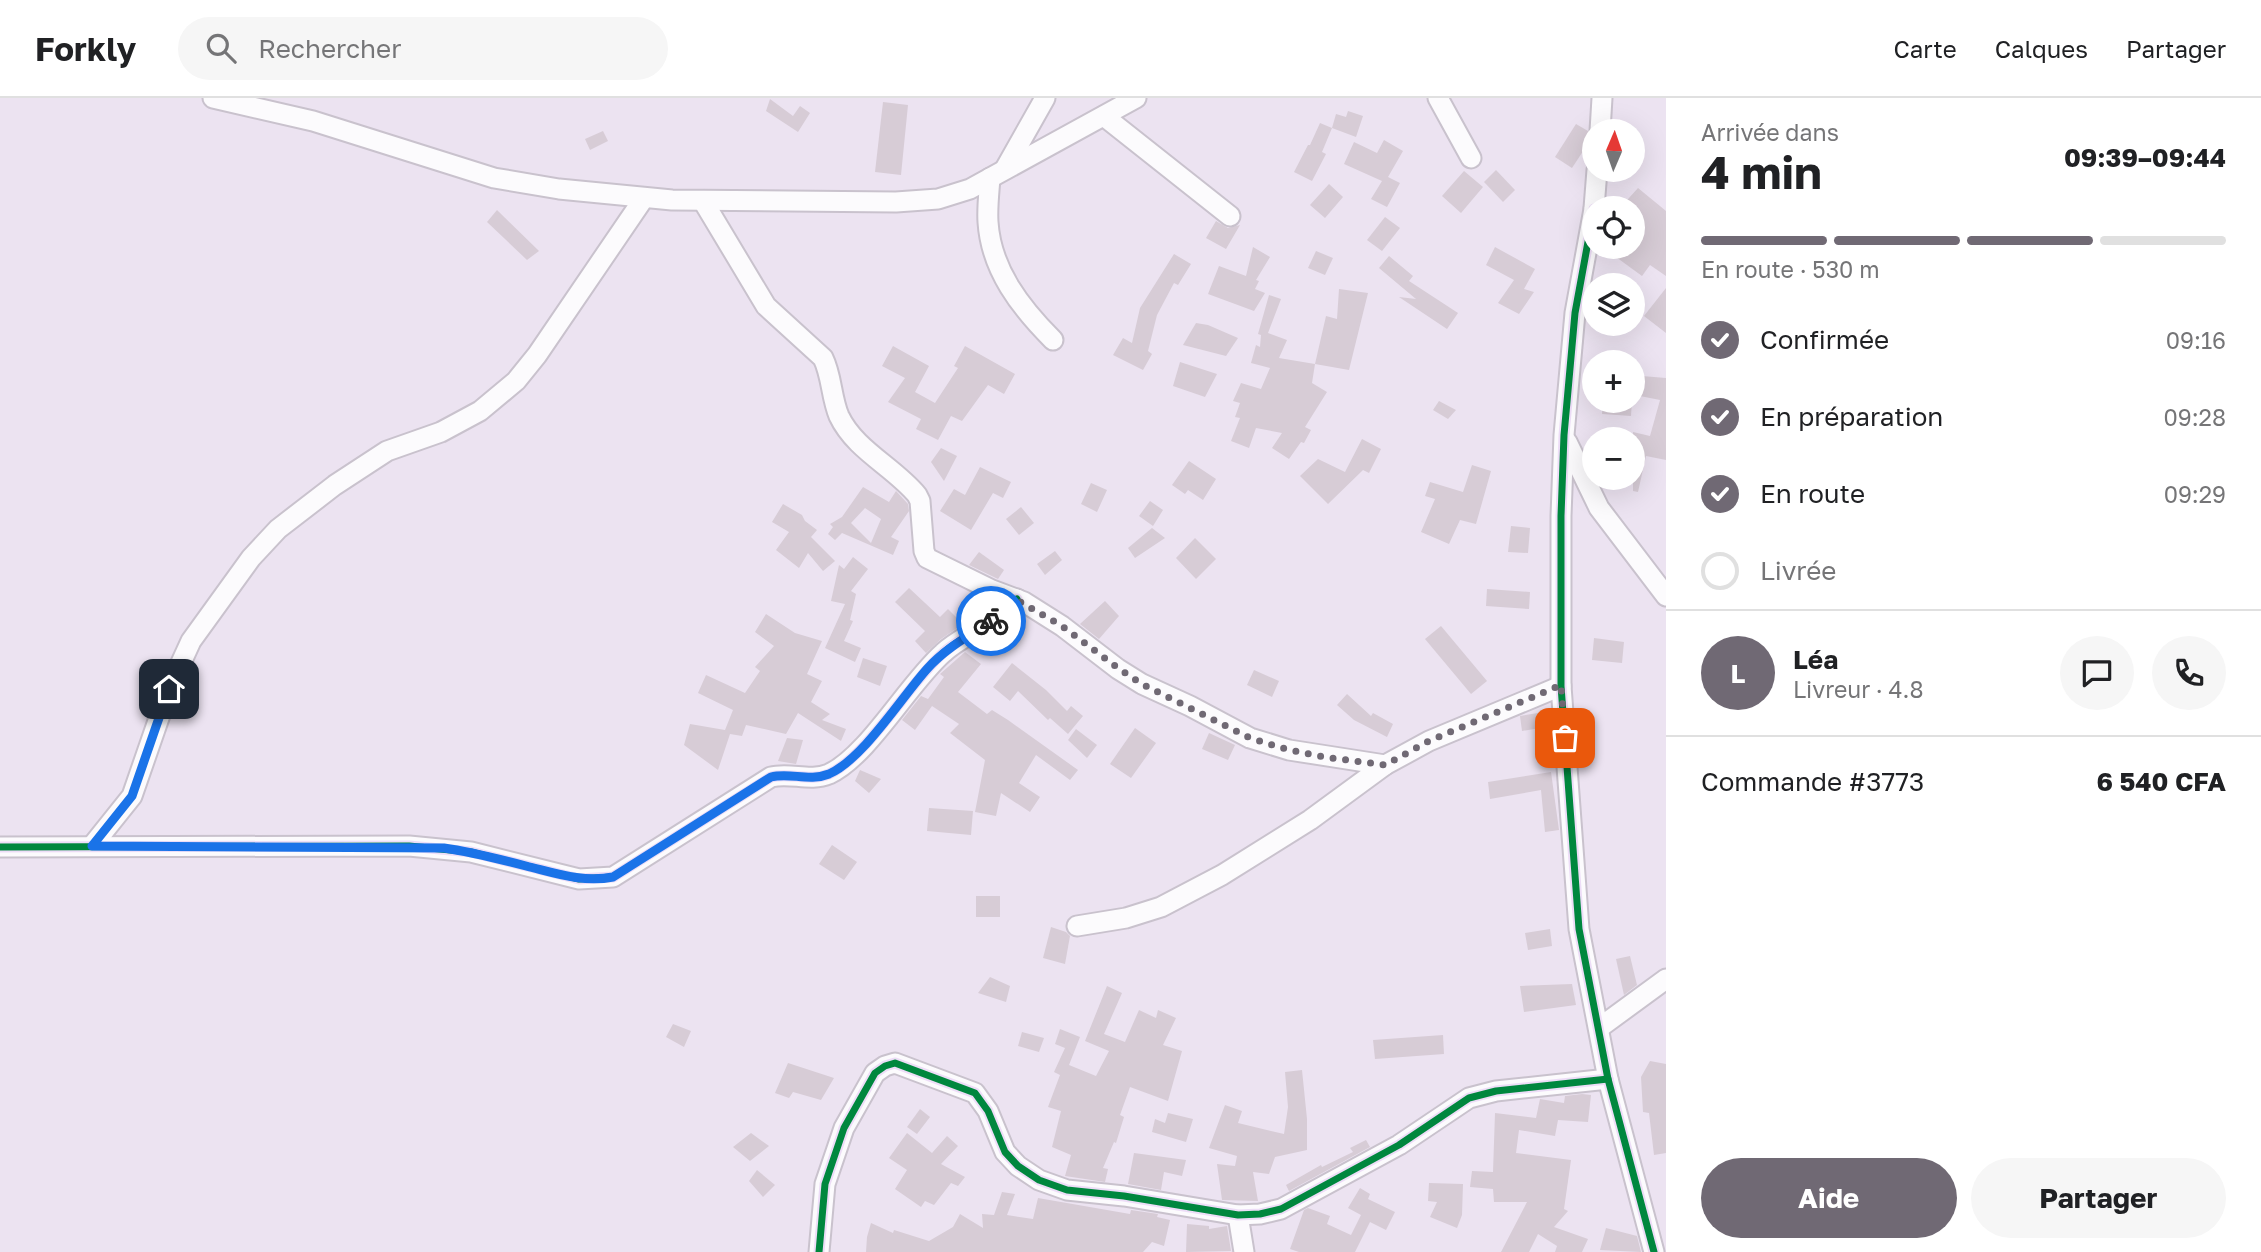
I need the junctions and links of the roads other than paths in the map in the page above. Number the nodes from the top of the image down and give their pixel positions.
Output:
1 (212, 98) edge
2 (1045, 98) edge
3 (1136, 98) edge
4 (1438, 98) edge
5 (1602, 98) edge
6 (1104, 117) junction
7 (1601, 119) edge
8 (1471, 158) dead end
9 (997, 174) junction
10 (644, 198) junction
11 (702, 201) junction
12 (1230, 216) dead end
13 (1585, 259) edge
14 (1053, 340) dead end
15 (1564, 435) junction
16 (1666, 596) edge
17 (1017, 600) junction
18 (1561, 685) junction
19 (1385, 765) junction
20 (92, 846) junction
21 (0, 847) edge
22 (1077, 926) dead end
23 (1666, 979) edge
24 (1599, 1028) junction
25 (1608, 1079) junction
26 (1238, 1215) junction
27 (819, 1252) edge
28 (1244, 1252) edge
29 (1654, 1252) edge

1 - 10 street
2 - 9 street
3 - 6 street
4 - 8 street
5 - 7 street
6 - 9 street
6 - 12 street
9 - 11 street
9 - 14 street
10 - 11 street
10 - 20 street
11 - 17 street
13 - 15 street
15 - 16 street
15 - 18 street
17 - 19 street
17 - 20 street
18 - 19 street
18 - 24 street
19 - 22 street
20 - 21 street
23 - 24 street
24 - 25 street
25 - 26 street
25 - 29 street
26 - 27 street
26 - 28 street

